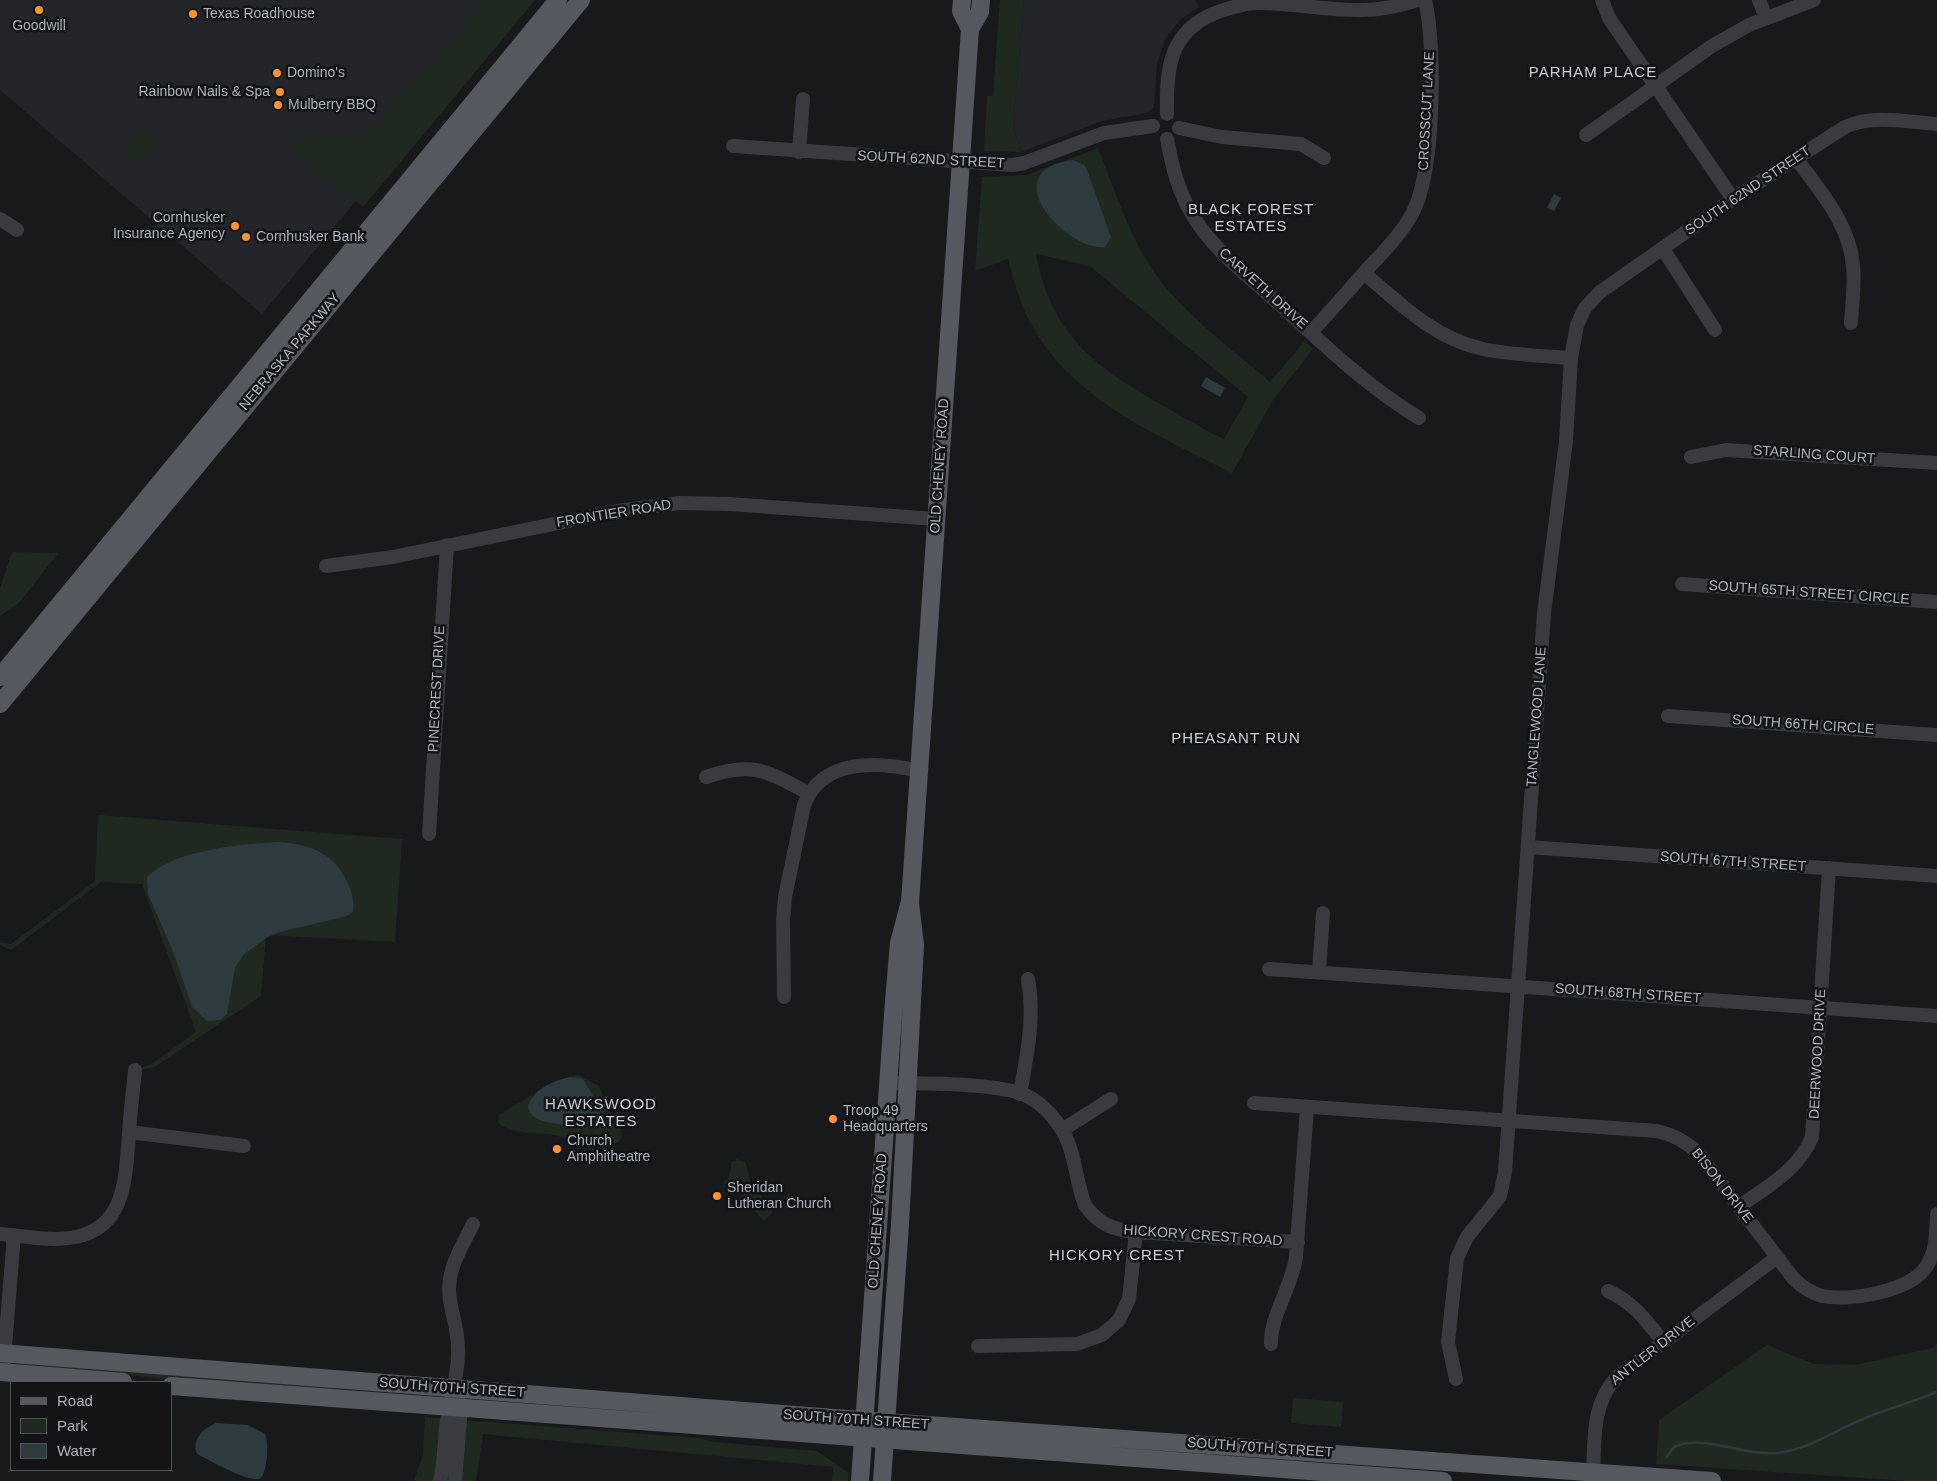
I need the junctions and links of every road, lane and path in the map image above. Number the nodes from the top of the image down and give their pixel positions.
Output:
1 (558, 0) edge
2 (581, 0) edge
3 (962, 0) edge
4 (981, 0) edge
5 (1418, 0) edge
6 (1425, 0) edge
7 (1602, 0) edge
8 (1759, 0) edge
9 (1814, 0) edge
10 (1766, 18) junction
11 (970, 29) junction
12 (1655, 84) junction
13 (803, 99) dead end
14 (1167, 114) junction
15 (1937, 124) edge
16 (1153, 126) junction
17 (1178, 128) junction
18 (1586, 135) dead end
19 (1167, 139) junction
20 (734, 146) dead end
21 (799, 152) junction
22 (1324, 158) dead end
23 (1796, 158) junction
24 (960, 163) junction
25 (1733, 199) junction
26 (0, 219) edge
27 (17, 230) dead end
28 (1663, 249) junction
29 (1364, 273) junction
30 (1581, 315) joint
31 (1851, 324) dead end
32 (1715, 330) dead end
33 (1311, 332) junction
34 (1571, 358) junction
35 (1419, 418) dead end
36 (1691, 457) dead end
37 (1937, 463) edge
38 (936, 519) junction
39 (447, 544) junction
40 (326, 566) dead end
41 (1682, 584) dead end
42 (1937, 602) edge
43 (0, 676) edge
44 (0, 704) edge
45 (1668, 716) dead end
46 (1937, 735) edge
47 (919, 771) junction
48 (706, 777) dead end
49 (808, 792) junction
50 (430, 834) dead end
51 (1528, 847) junction
52 (1829, 868) junction
53 (1937, 876) edge
54 (910, 903) junction
55 (1323, 913) dead end
56 (1268, 969) dead end
57 (1319, 972) junction
58 (1028, 979) dead end
59 (1519, 987) junction
60 (784, 997) dead end
61 (1821, 1007) junction
62 (1937, 1016) edge
63 (135, 1070) dead end
64 (888, 1083) junction
65 (906, 1083) junction
66 (1020, 1094) junction
67 (1111, 1099) dead end
68 (1254, 1103) dead end
69 (1307, 1108) junction
70 (1508, 1122) junction
71 (1062, 1130) junction
72 (129, 1132) junction
73 (244, 1146) dead end
74 (1739, 1207) junction
75 (1937, 1214) edge
76 (473, 1224) dead end
77 (1136, 1232) junction
78 (4, 1235) edge
79 (1298, 1242) junction
80 (1776, 1258) junction
81 (1608, 1291) dead end
82 (1663, 1342) junction
83 (1271, 1344) dead end
84 (978, 1346) dead end
85 (3, 1353) edge
86 (2, 1372) edge
87 (1456, 1379) dead end
88 (111, 1381) edge
89 (172, 1386) edge
90 (455, 1389) junction
91 (455, 1407) junction
92 (864, 1420) junction
93 (886, 1422) junction
94 (863, 1439) junction
95 (885, 1441) junction
96 (1309, 1452) junction
97 (1307, 1476) edge
98 (1593, 1477) edge
99 (440, 1481) edge
100 (455, 1481) edge
101 (860, 1481) edge
102 (882, 1481) edge
103 (1443, 1481) edge
104 (1712, 1481) edge

1 - 43 main road, NEBRASKA PARKWAY
2 - 44 main road, NEBRASKA PARKWAY
3 - 11 main road, OLD CHENEY ROAD
4 - 11 main road, OLD CHENEY ROAD
5 - 14 street
6 - 29 street, CROSSCUT LANE
7 - 12 street
8 - 10 street
9 - 10 street
10 - 12 street
11 - 24 main road, OLD CHENEY ROAD
12 - 18 street
12 - 25 street
13 - 21 street
14 - 16 street
14 - 17 street
15 - 23 street, SOUTH 62ND STREET
16 - 19 street
16 - 24 street, SOUTH 62ND STREET
17 - 19 street
17 - 22 street
19 - 33 street, CARVETH DRIVE
20 - 21 street, SOUTH 62ND STREET
21 - 24 street, SOUTH 62ND STREET
23 - 25 street, SOUTH 62ND STREET
23 - 31 street
24 - 38 main road, OLD CHENEY ROAD
25 - 28 street, SOUTH 62ND STREET
26 - 27 street
28 - 30 street, SOUTH 62ND STREET
28 - 32 street
29 - 33 street, CROSSCUT LANE
29 - 34 street
30 - 34 street, TANGLEWOOD LANE
33 - 35 street, CARVETH DRIVE
34 - 51 street, TANGLEWOOD LANE
36 - 37 street, STARLING COURT
38 - 39 street, FRONTIER ROAD
38 - 47 main road, OLD CHENEY ROAD
39 - 40 street, FRONTIER ROAD
39 - 50 street, PINECREST DRIVE
41 - 42 street, SOUTH 65TH STREET CIRCLE
45 - 46 street, SOUTH 66TH CIRCLE
47 - 49 street
47 - 54 main road, OLD CHENEY ROAD
48 - 49 street
49 - 60 street
51 - 52 street, SOUTH 67TH STREET
51 - 59 street, TANGLEWOOD LANE
52 - 53 street, SOUTH 67TH STREET
52 - 61 street, DEERWOOD DRIVE
54 - 64 main road, OLD CHENEY ROAD
54 - 65 main road, OLD CHENEY ROAD
55 - 57 street
56 - 57 street, SOUTH 68TH STREET
57 - 59 street, SOUTH 68TH STREET
58 - 66 street
59 - 61 street, SOUTH 68TH STREET
59 - 70 street, TANGLEWOOD LANE
61 - 62 street, SOUTH 68TH STREET
61 - 74 street, DEERWOOD DRIVE
63 - 72 street
64 - 65 street, HICKORY CREST ROAD
64 - 92 main road, OLD CHENEY ROAD
65 - 66 street, HICKORY CREST ROAD
65 - 93 main road, OLD CHENEY ROAD
66 - 71 street, HICKORY CREST ROAD
67 - 71 street
68 - 69 street, BISON DRIVE
69 - 70 street, BISON DRIVE
69 - 79 street
70 - 74 street, BISON DRIVE
70 - 87 street, TANGLEWOOD LANE
71 - 77 street, HICKORY CREST ROAD
72 - 73 street
72 - 78 street
74 - 80 street, BISON DRIVE
75 - 80 street, BISON DRIVE
76 - 90 street
77 - 79 street, HICKORY CREST ROAD
77 - 84 street
78 - 85 street
79 - 83 street
80 - 82 street, ANTLER DRIVE
81 - 82 street
82 - 98 street, ANTLER DRIVE
85 - 86 street
85 - 90 main road, SOUTH 70TH STREET
86 - 88 main road
89 - 91 main road, SOUTH 70TH STREET
90 - 91 street
90 - 92 main road, SOUTH 70TH STREET
91 - 94 main road, SOUTH 70TH STREET
91 - 99 street
91 - 100 street
92 - 93 main road, SOUTH 70TH STREET
92 - 94 main road, OLD CHENEY ROAD
93 - 95 main road, OLD CHENEY ROAD
93 - 96 main road, SOUTH 70TH STREET
94 - 95 main road, SOUTH 70TH STREET
94 - 101 main road, OLD CHENEY ROAD
95 - 97 main road, SOUTH 70TH STREET
95 - 102 main road, OLD CHENEY ROAD
96 - 97 street
96 - 98 main road, SOUTH 70TH STREET
97 - 103 main road, SOUTH 70TH STREET
98 - 104 main road, SOUTH 70TH STREET

